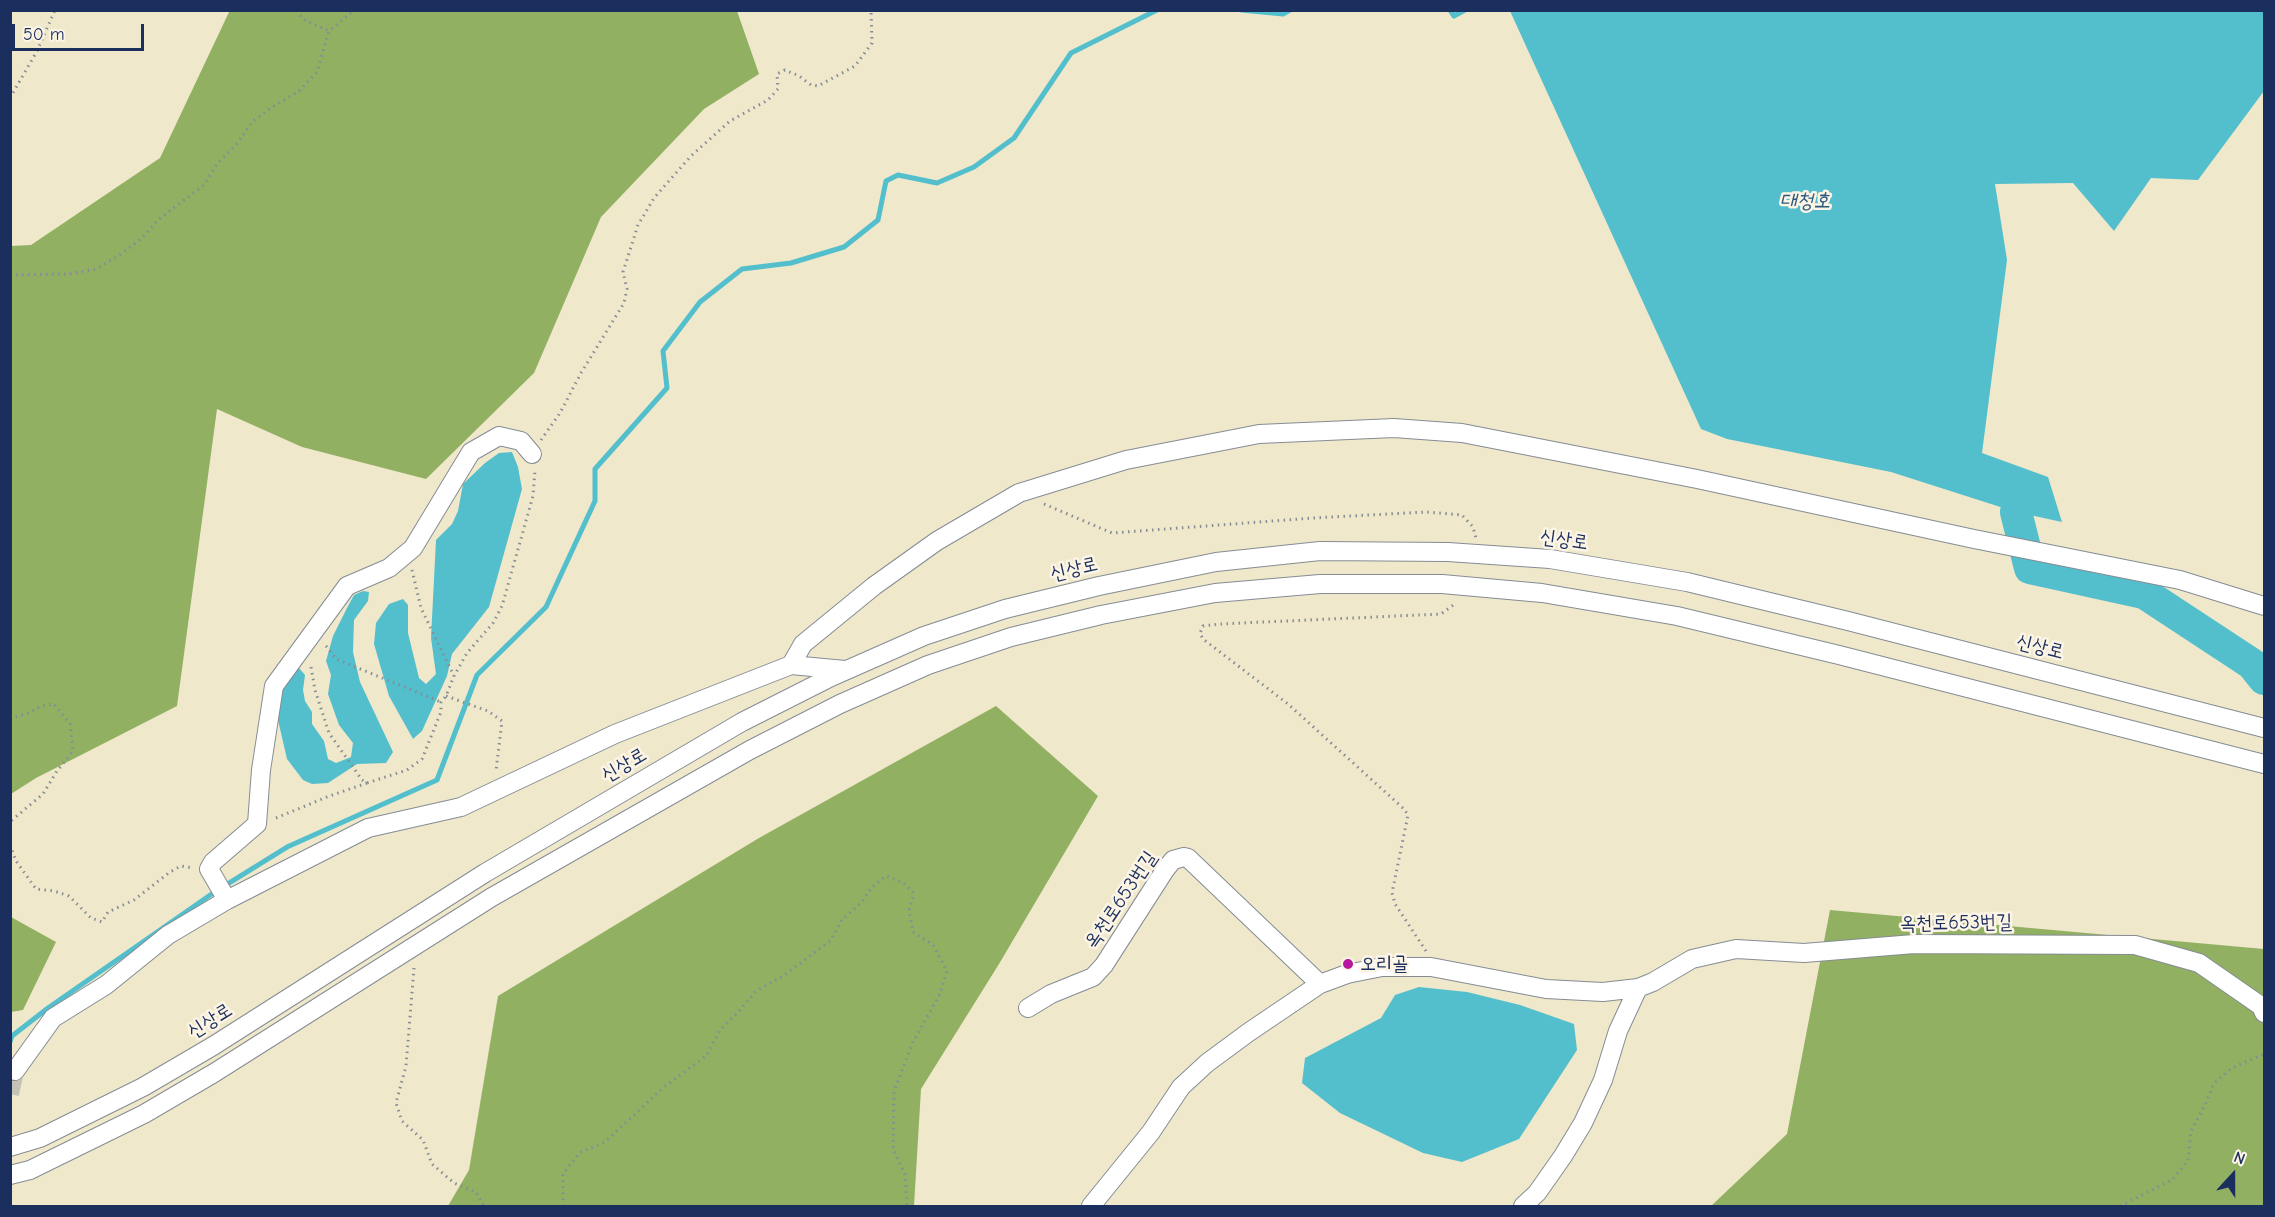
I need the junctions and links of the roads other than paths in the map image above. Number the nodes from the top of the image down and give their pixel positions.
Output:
1 (532, 454) road end
2 (2265, 606) edge
3 (791, 665) junction
4 (847, 670) junction
5 (2265, 728) edge
6 (2265, 764) edge
7 (227, 900) junction
8 (1320, 984) junction
9 (1638, 988) junction
10 (1028, 1008) dead end
11 (2265, 1013) edge
12 (15, 1071) dead end
13 (10, 1147) edge
14 (10, 1175) edge
15 (1091, 1206) edge
16 (1523, 1206) edge

1 - 7 street
2 - 3 street
3 - 4 street
3 - 7 street
4 - 5 street, 신상로
4 - 13 street, 신상로
6 - 14 street
7 - 12 street
8 - 9 street, 옥천로653번길
8 - 10 street, 옥천로653번길
8 - 15 street, 옥천로653번길
9 - 11 street, 옥천로653번길
9 - 16 street

